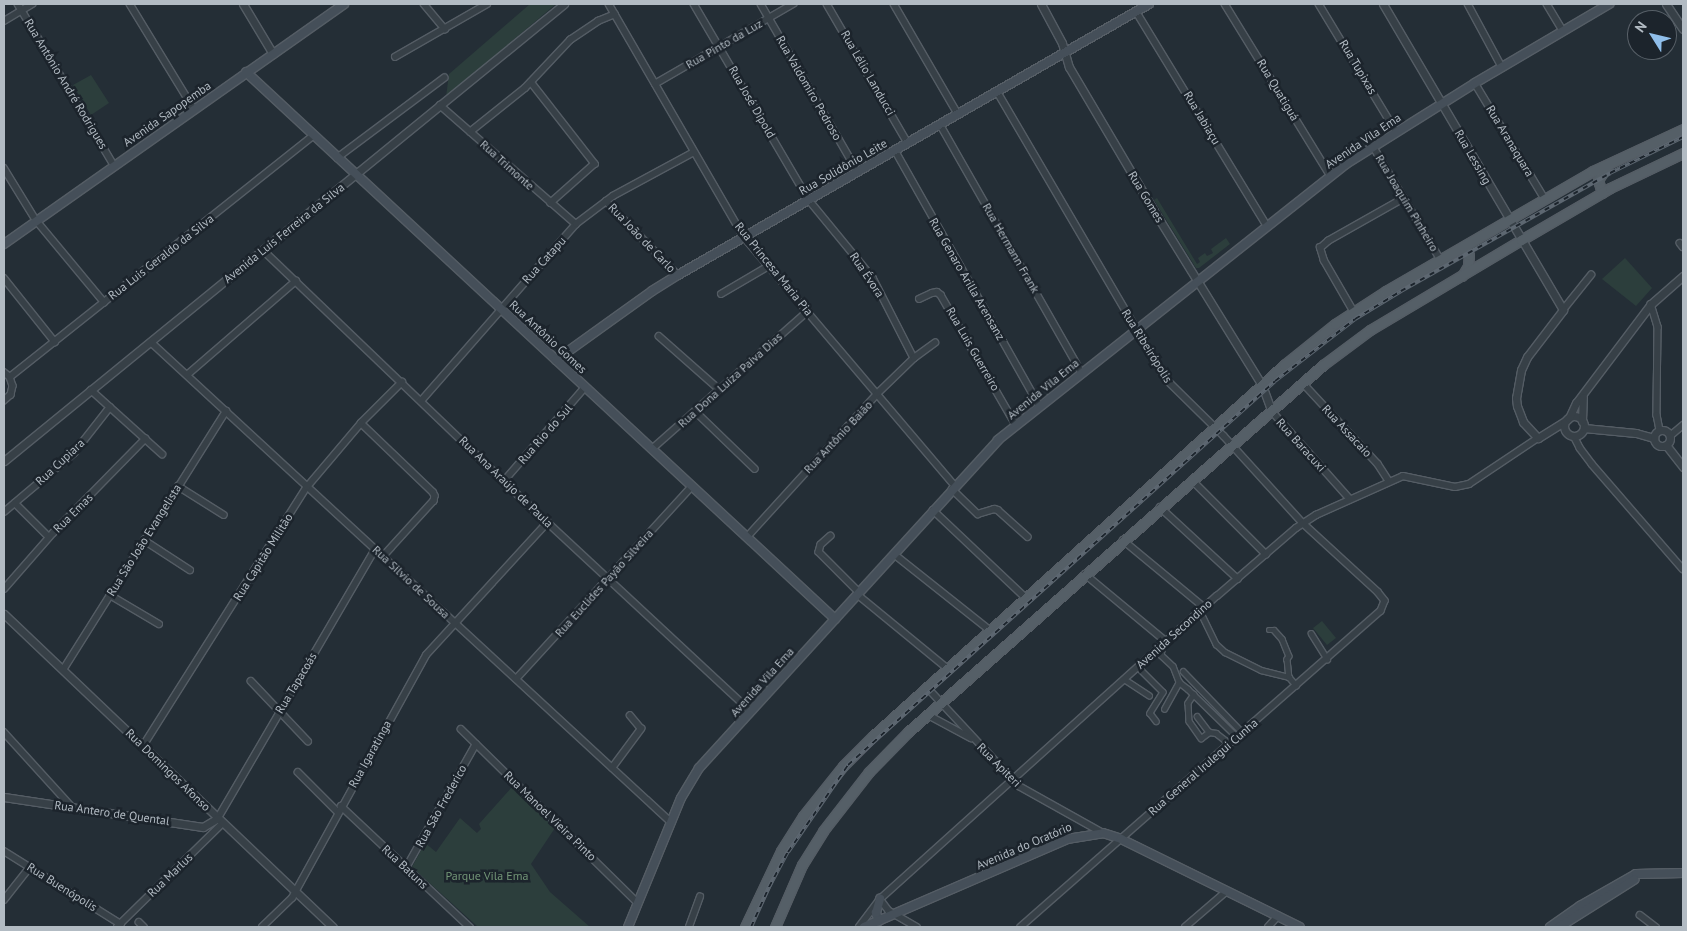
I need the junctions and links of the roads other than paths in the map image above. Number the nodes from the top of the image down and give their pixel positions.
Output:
1 (18, 4) edge
2 (32, 4) edge
3 (130, 4) edge
4 (243, 4) edge
5 (344, 4) edge
6 (424, 4) edge
7 (488, 4) edge
8 (564, 4) edge
9 (609, 4) edge
10 (694, 4) edge
11 (761, 4) edge
12 (793, 4) edge
13 (827, 4) edge
14 (894, 4) edge
15 (1041, 4) edge
16 (1149, 4) edge
17 (1226, 4) edge
18 (1320, 4) edge
19 (1383, 4) edge
20 (1468, 4) edge
21 (1547, 4) edge
22 (1666, 4) edge
23 (1605, 5) edge
24 (22, 10) junction
25 (1136, 11) junction
26 (615, 14) junction
27 (769, 18) junction
28 (4, 21) edge
29 (444, 29) junction
30 (1683, 29) edge
31 (1563, 31) junction
32 (720, 46) junction
33 (1065, 52) junction
34 (273, 54) junction
35 (395, 57) dead end
36 (1502, 67) junction
37 (246, 72) junction
38 (444, 78) dead end
39 (531, 82) junction
40 (1475, 83) junction
41 (655, 84) junction
42 (997, 91) junction
43 (1442, 103) junction
44 (440, 105) junction
45 (194, 109) junction
46 (958, 114) junction
47 (940, 124) junction
48 (1683, 129) edge
49 (1396, 131) junction
50 (470, 132) junction
51 (313, 136) junction
52 (908, 143) junction
53 (1373, 146) junction
54 (895, 150) junction
55 (694, 152) junction
56 (1683, 153) edge
57 (337, 158) junction
58 (1610, 163) junction
59 (114, 165) junction
60 (4, 168) edge
61 (858, 172) junction
62 (355, 175) junction
63 (1331, 176) junction
64 (1602, 193) junction
65 (1404, 198) junction
66 (1545, 199) junction
67 (809, 200) junction
68 (606, 201) junction
69 (550, 203) junction
70 (36, 220) junction
71 (1510, 220) junction
72 (576, 224) junction
73 (1267, 226) junction
74 (744, 237) junction
75 (1521, 240) junction
76 (4, 244) edge
77 (1464, 247) junction
78 (263, 250) junction
79 (1440, 260) junction
80 (769, 266) junction
81 (678, 275) junction
82 (1591, 275) dead end
83 (1683, 276) edge
84 (1462, 277) junction
85 (4, 278) edge
86 (296, 281) junction
87 (1197, 281) junction
88 (720, 294) dead end
89 (919, 299) dead end
90 (104, 302) junction
91 (1652, 304) junction
92 (500, 309) junction
93 (1563, 310) junction
94 (808, 311) junction
95 (1353, 311) junction
96 (1136, 329) junction
97 (659, 336) dead end
98 (55, 342) junction
99 (151, 342) junction
100 (935, 342) dead end
101 (914, 358) junction
102 (556, 360) junction
103 (4, 372) edge
104 (1082, 373) junction
105 (187, 375) junction
106 (10, 377) junction
107 (402, 382) junction
108 (1303, 383) junction
109 (1262, 385) junction
110 (585, 387) junction
111 (719, 389) junction
112 (91, 390) junction
113 (877, 394) junction
114 (1583, 396) junction
115 (421, 400) junction
116 (4, 401) edge
117 (1040, 406) junction
118 (110, 407) junction
119 (695, 410) junction
120 (1271, 410) junction
121 (226, 411) junction
122 (1568, 419) junction
123 (361, 422) junction
124 (1583, 424) junction
125 (1016, 425) junction
126 (1683, 425) edge
127 (1216, 427) junction
128 (1660, 430) junction
129 (1548, 434) junction
130 (1571, 435) junction
131 (1670, 436) junction
132 (1538, 438) junction
133 (1654, 438) junction
134 (146, 439) junction
135 (1233, 445) junction
136 (1666, 445) junction
137 (652, 449) junction
138 (162, 454) dead end
139 (4, 462) edge
140 (1683, 467) edge
141 (755, 469) dead end
142 (1192, 480) junction
143 (504, 481) junction
144 (1389, 481) junction
145 (178, 486) junction
146 (692, 486) junction
147 (307, 487) junction
148 (954, 488) junction
149 (1350, 499) junction
150 (15, 502) junction
151 (1160, 507) junction
152 (934, 510) junction
153 (4, 512) edge
154 (224, 515) dead end
155 (548, 522) junction
156 (1303, 523) junction
157 (831, 536) dead end
158 (49, 537) junction
159 (747, 537) junction
160 (1028, 537) dead end
161 (144, 540) junction
162 (1123, 540) junction
163 (375, 549) junction
164 (894, 554) junction
165 (1266, 554) junction
166 (383, 557) junction
167 (1683, 569) edge
168 (190, 570) dead end
169 (1085, 574) junction
170 (608, 578) junction
171 (1238, 579) junction
172 (4, 589) edge
173 (858, 593) junction
174 (110, 594) junction
175 (1026, 598) junction
176 (1384, 606) joint
177 (1202, 609) junction
178 (4, 614) edge
179 (835, 619) junction
180 (455, 623) junction
181 (159, 624) dead end
182 (990, 630) junction
183 (1269, 630) dead end
184 (1311, 633) dead end
185 (1165, 644) junction
186 (1327, 659) junction
187 (1138, 667) junction
188 (948, 668) junction
189 (63, 670) junction
190 (1184, 671) dead end
191 (1289, 677) junction
192 (516, 679) junction
193 (1124, 680) junction
194 (251, 681) dead end
195 (1178, 682) junction
196 (1296, 685) junction
197 (927, 687) junction
198 (1194, 694) junction
199 (1149, 696) dead end
200 (941, 703) junction
201 (280, 710) junction
202 (1164, 710) dead end
203 (751, 711) junction
204 (928, 715) junction
205 (630, 716) dead end
206 (1196, 716) dead end
207 (1156, 721) dead end
208 (461, 729) dead end
209 (4, 732) edge
210 (1209, 732) junction
211 (1242, 732) junction
212 (1237, 737) junction
213 (975, 740) junction
214 (308, 741) dead end
215 (476, 744) junction
216 (143, 746) junction
217 (1227, 746) junction
218 (612, 768) junction
219 (298, 772) dead end
220 (1013, 780) junction
221 (4, 797) edge
222 (341, 806) junction
223 (73, 808) junction
224 (338, 812) junction
225 (220, 820) junction
226 (671, 822) junction
227 (1103, 833) junction
228 (1121, 839) junction
229 (4, 851) edge
230 (30, 867) junction
231 (406, 868) junction
232 (1683, 874) edge
233 (1227, 891) junction
234 (295, 892) junction
235 (700, 897) dead end
236 (880, 899) junction
237 (4, 900) edge
238 (638, 903) junction
239 (894, 915) junction
240 (1640, 915) dead end
241 (1278, 916) junction
242 (879, 921) junction
243 (119, 926) edge
244 (1555, 926) edge
245 (262, 927) edge
246 (333, 927) edge
247 (470, 927) edge
248 (628, 927) edge
249 (690, 927) edge
250 (746, 927) edge
251 (775, 927) edge
252 (859, 927) edge
253 (864, 927) edge
254 (918, 927) edge
255 (1022, 927) edge
256 (1185, 927) edge
257 (1268, 927) edge
258 (1300, 927) edge
259 (1656, 927) edge

1 - 24 street, Rua Antônio André Rodrigues
2 - 24 street
3 - 45 street
4 - 34 street
5 - 34 main road, Avenida Sapopemba
6 - 29 street
7 - 29 street
8 - 44 street, Avenida Luís Ferreira da Silva
9 - 26 street, Rua Princesa Maria Pia
10 - 32 street, Rua José Dipold
11 - 27 street, Rua Valdomiro Pedroso
12 - 27 street, Rua Pinto da Luz
13 - 52 street, Rua Lélio Landucci
14 - 46 street
15 - 33 street, Rua Gomes
16 - 25 main road, Rua Solidônio Leite
17 - 63 street, Rua Quatiguá
18 - 49 street, Rua Tupixas
19 - 43 street, Rua Lessing
20 - 36 street
21 - 31 street
22 - 30 street
23 - 31 main road, Avenida Vila Ema
24 - 28 street
24 - 59 street, Rua Antônio André Rodrigues
25 - 33 main road, Rua Solidônio Leite
25 - 73 street, Rua Jabiaçu
26 - 39 street
26 - 41 street, Rua Princesa Maria Pia
27 - 32 street, Rua Pinto da Luz
27 - 61 street, Rua Valdomiro Pedroso
29 - 35 street
31 - 36 main road, Avenida Vila Ema
32 - 41 street, Rua Pinto da Luz
32 - 67 street, Rua José Dipold
33 - 42 main road, Rua Solidônio Leite
33 - 87 street, Rua Gomes
34 - 37 main road, Avenida Sapopemba
36 - 40 main road, Avenida Vila Ema
37 - 45 main road, Avenida Sapopemba
37 - 51 main road, Rua Antônio Gomes
38 - 57 street
39 - 50 street
39 - 69 street
40 - 43 main road, Avenida Vila Ema
40 - 66 street, Rua Aranaquara
41 - 55 street, Rua Princesa Maria Pia
42 - 46 main road, Rua Solidônio Leite
42 - 96 street, Rua Ribeirópolis
43 - 49 main road, Avenida Vila Ema
43 - 71 street, Rua Lessing
44 - 50 street, Rua Trimonte
44 - 62 street, Avenida Luís Ferreira da Silva
45 - 59 main road, Avenida Sapopemba
46 - 47 main road, Rua Solidônio Leite
47 - 52 main road, Rua Solidônio Leite
47 - 104 street, Rua Hermann Frank
48 - 58 main road
49 - 53 main road, Avenida Vila Ema
50 - 69 street, Rua Trimonte
51 - 57 main road, Rua Antônio Gomes
51 - 90 street, Rua Luis Geraldo da Silva
52 - 54 main road, Rua Solidônio Leite
53 - 63 main road, Avenida Vila Ema
53 - 65 street, Rua Joaquim Pinheiro
54 - 61 main road, Rua Solidônio Leite
54 - 117 street, Rua Genaro Arilla Arensanz
55 - 68 street, Rua Catapu
55 - 74 street, Rua Princesa Maria Pia
56 - 64 main road
57 - 62 main road, Rua Antônio Gomes
58 - 64 main road
58 - 66 main road
59 - 70 main road, Avenida Sapopemba
60 - 70 street
61 - 67 main road, Rua Solidônio Leite
62 - 78 street, Avenida Luís Ferreira da Silva
62 - 92 main road, Rua Antônio Gomes
63 - 73 main road, Avenida Vila Ema
64 - 75 main road
65 - 79 street, Rua Joaquim Pinheiro
65 - 95 street
66 - 71 main road
67 - 74 main road, Rua Solidônio Leite
67 - 101 street, Rua Évora
68 - 72 street, Rua Catapu
68 - 81 street, Rua João de Carlo
69 - 72 street, Rua Trimonte
70 - 76 main road, Avenida Sapopemba
70 - 90 street
71 - 75 street, Rua Lessing
71 - 77 main road
72 - 92 street, Rua Catapu
73 - 87 main road, Avenida Vila Ema
74 - 80 street, Rua Princesa Maria Pia
74 - 81 main road, Rua Solidônio Leite
75 - 84 main road
75 - 93 street, Rua Lessing
77 - 79 main road
77 - 84 main road
78 - 86 street, Rua Ana Araújo de Paula
78 - 99 street, Avenida Luís Ferreira da Silva
79 - 95 main road
80 - 88 street
80 - 94 street, Rua Princesa Maria Pia
81 - 102 main road, Rua Solidônio Leite
82 - 93 street
83 - 91 street
84 - 108 main road
85 - 98 street
86 - 105 street
86 - 107 street, Rua Ana Araújo de Paula
87 - 96 main road, Avenida Vila Ema
87 - 109 street, Rua Gomes
89 - 125 street, Rua Luis Guerreiro
90 - 98 street, Rua Luis Geraldo da Silva
91 - 114 street
91 - 128 street
92 - 102 main road, Rua Antônio Gomes
92 - 115 street, Rua Catapu
93 - 132 street
94 - 111 street, Rua Dona Luíza Paiva Dias
94 - 113 street, Rua Princesa Maria Pia
95 - 109 main road
96 - 104 main road, Avenida Vila Ema
96 - 127 street, Rua Ribeirópolis
97 - 111 street
98 - 106 street, Rua Luis Geraldo da Silva
99 - 105 street, Rua Silvio de Sousa
99 - 112 street, Avenida Luís Ferreira da Silva
100 - 101 street, Rua Antônio Baião
101 - 113 street, Rua Antônio Baião
102 - 110 main road, Rua Antônio Gomes
103 - 106 street
104 - 117 main road, Avenida Vila Ema
105 - 121 street, Rua Silvio de Sousa
106 - 116 street
107 - 115 street, Rua Ana Araújo de Paula
107 - 123 street, Rua Capitão Militão
108 - 120 main road
108 - 144 street, Rua Assacaio
109 - 120 street, Rua Baracuxi
109 - 127 main road
110 - 137 main road, Rua Antônio Gomes
110 - 143 street, Rua Rio do Sul
111 - 119 street, Rua Dona Luíza Paiva Dias
112 - 118 street
112 - 139 street, Avenida Luís Ferreira da Silva
113 - 148 street, Rua Princesa Maria Pia
113 - 159 street, Rua Antônio Baião
114 - 122 street
114 - 124 street
115 - 143 street, Rua Ana Araújo de Paula
117 - 125 main road, Avenida Vila Ema
118 - 134 street
118 - 150 street, Rua Cupiara
119 - 137 street, Rua Dona Luíza Paiva Dias
119 - 141 street
120 - 135 main road
120 - 149 street, Rua Baracuxi
121 - 145 street, Rua São João Evangelista
121 - 147 street, Rua Silvio de Sousa
122 - 124 street
122 - 129 street
122 - 130 street
123 - 147 street, Rua Capitão Militão
123 - 166 street
124 - 130 street
124 - 133 street
125 - 148 main road, Avenida Vila Ema
126 - 131 street
127 - 135 street, Rua Ribeirópolis
127 - 175 main road
128 - 131 street
128 - 133 street
129 - 130 street
129 - 132 street
130 - 167 street
131 - 136 street
132 - 144 street, Avenida Secondino
133 - 136 street
134 - 138 street
134 - 158 street, Rua Emas
135 - 142 main road
135 - 156 street, Rua Ribeirópolis
136 - 140 street
137 - 146 main road, Rua Antônio Gomes
142 - 151 main road
142 - 165 street
143 - 155 street, Rua Ana Araújo de Paula
144 - 149 street, Avenida Secondino
145 - 154 street
145 - 161 street, Rua São João Evangelista
146 - 159 main road, Rua Antônio Gomes
146 - 170 street, Rua Euclides Payão Silveira
147 - 163 street, Rua Silvio de Sousa
147 - 216 street, Rua Capitão Militão
148 - 152 main road, Avenida Vila Ema
148 - 160 street, Rua Princesa Maria Pia
149 - 156 street, Avenida Secondino
150 - 153 street, Rua Cupiara
150 - 158 street
151 - 162 main road
151 - 171 street
152 - 164 main road, Avenida Vila Ema
152 - 175 street
155 - 170 street, Rua Ana Araújo de Paula
155 - 180 street, Rua Igaratinga
156 - 165 street, Avenida Secondino
156 - 176 street, Rua Ribeirópolis
157 - 173 street
158 - 172 street, Rua Emas
159 - 179 main road, Rua Antônio Gomes
161 - 168 street
161 - 174 street, Rua São João Evangelista
162 - 169 main road
162 - 177 street
163 - 166 street, Rua Silvio de Sousa
163 - 201 street, Rua Tapacoás
164 - 173 main road, Avenida Vila Ema
164 - 182 street
165 - 171 street, Avenida Secondino
166 - 180 street, Rua Silvio de Sousa
169 - 185 street
169 - 200 main road
170 - 192 street, Rua Euclides Payão Silveira
170 - 203 street, Rua Ana Araújo de Paula
171 - 177 street, Avenida Secondino
173 - 179 main road, Avenida Vila Ema
173 - 188 street
174 - 181 street
174 - 189 street, Rua São João Evangelista
175 - 182 main road
176 - 186 street, Rua General Irulegui Cunha
177 - 185 street, Avenida Secondino
177 - 191 street
178 - 189 street, Rua Domingos Afonso
179 - 203 main road, Avenida Vila Ema
180 - 192 street, Rua Silvio de Sousa
180 - 222 street, Rua Igaratinga
182 - 188 main road
183 - 191 street
184 - 186 street
185 - 187 street, Avenida Secondino
185 - 195 street
186 - 196 street, Rua General Irulegui Cunha
187 - 193 street, Avenida Secondino
187 - 207 street
188 - 197 main road
189 - 216 street, Rua Domingos Afonso
190 - 211 street
191 - 196 street
192 - 218 street, Rua Silvio de Sousa
193 - 199 street
193 - 220 street, Avenida Secondino
194 - 201 street
195 - 198 street
195 - 202 street
196 - 211 street, Rua General Irulegui Cunha
197 - 200 street, Rua Apiteri
197 - 250 main road
198 - 210 street
198 - 212 street
200 - 204 main road
200 - 213 street, Rua Apiteri
201 - 214 street
201 - 225 street, Rua Tapacoás
203 - 226 main road, Avenida Vila Ema
204 - 213 street, Rua Apiteri
204 - 251 main road
205 - 218 street
206 - 210 street
208 - 215 street, Rua Manoel Vieira Pinto
209 - 223 street
210 - 217 street
211 - 212 street, Rua General Irulegui Cunha
212 - 217 street, Rua General Irulegui Cunha
213 - 220 street, Rua Apiteri
215 - 231 street, Rua São Frederico
215 - 238 street, Rua Manoel Vieira Pinto
216 - 225 street, Rua Domingos Afonso
217 - 228 street, Rua General Irulegui Cunha
218 - 226 street, Rua Silvio de Sousa
219 - 224 street
220 - 227 street, Rua Apiteri
220 - 236 street, Avenida Secondino
221 - 223 street, Rua Antero de Quental
222 - 224 street, Rua Igaratinga
222 - 231 street, Rua Batuns
223 - 225 street, Rua Antero de Quental
224 - 234 street, Rua Igaratinga
225 - 234 street, Rua Domingos Afonso
225 - 243 street, Rua Marlus
226 - 238 main road, Avenida Vila Ema
227 - 228 main road, Avenida do Oratório
227 - 239 main road, Avenida do Oratório
228 - 233 main road, Avenida do Oratório
228 - 255 street, Rua General Irulegui Cunha
229 - 230 street, Rua Buenópolis
230 - 237 street
230 - 243 street, Rua Buenópolis
231 - 247 street, Rua Batuns
232 - 244 main road
233 - 241 main road, Avenida do Oratório
233 - 256 street
234 - 245 street, Rua Igaratinga
234 - 246 street, Rua Domingos Afonso
235 - 249 street
236 - 239 street
236 - 242 main road
236 - 252 street, Avenida Secondino
238 - 248 main road, Avenida Vila Ema
239 - 242 main road, Avenida do Oratório
239 - 254 street
240 - 259 street
241 - 257 street
241 - 258 main road, Avenida do Oratório
242 - 253 main road, Avenida do Oratório

